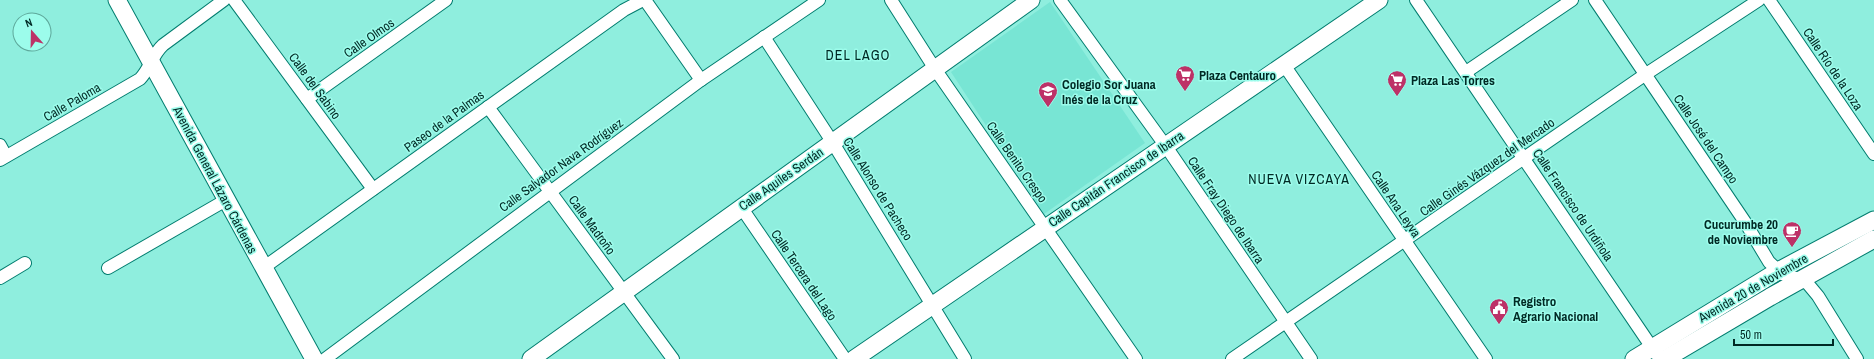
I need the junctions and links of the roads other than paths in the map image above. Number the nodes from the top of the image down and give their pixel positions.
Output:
1 (117, 0) edge
2 (224, 0) edge
3 (234, 0) edge
4 (446, 0) edge
5 (644, 0) edge
6 (819, 0) edge
7 (891, 0) edge
8 (1031, 0) edge
9 (1060, 0) edge
10 (1379, 0) edge
11 (1416, 0) edge
12 (1572, 0) edge
13 (1595, 0) edge
14 (1759, 0) edge
15 (1769, 0) edge
16 (764, 37) junction
17 (152, 62) junction
18 (1284, 65) junction
19 (935, 69) junction
20 (1466, 72) junction
21 (1646, 74) junction
22 (701, 80) junction
23 (307, 99) junction
24 (488, 107) junction
25 (833, 143) junction
26 (0, 145) edge
27 (1165, 145) junction
28 (1874, 154) edge
29 (3, 158) edge
30 (1525, 158) junction
31 (373, 189) junction
32 (549, 191) junction
33 (226, 200) junction
34 (741, 207) junction
35 (1874, 220) edge
36 (1045, 227) junction
37 (1874, 239) edge
38 (1404, 240) junction
39 (24, 263) dead end
40 (108, 268) dead end
41 (263, 268) junction
42 (1778, 271) junction
43 (0, 278) edge
44 (1803, 280) junction
45 (623, 292) junction
46 (932, 305) junction
47 (1286, 322) junction
48 (1656, 353) edge
49 (314, 359) edge
50 (326, 359) edge
51 (531, 359) edge
52 (673, 359) edge
53 (845, 359) edge
54 (854, 359) edge
55 (965, 359) edge
56 (1136, 359) edge
57 (1232, 359) edge
58 (1311, 359) edge
59 (1486, 359) edge
60 (1634, 359) edge
61 (1665, 359) edge
62 (1857, 359) edge

1 - 17 street, Avenida General Lázaro Cárdenas
2 - 17 street, Calle Paloma
3 - 23 street, Calle del Sabino
4 - 23 street, Calle Olmos
5 - 22 street
5 - 24 street, Paseo de la Palmas
6 - 16 street, Calle Salvador Nava Rodríguez
7 - 19 street, Calle Benito Crespo
8 - 19 street, Calle Aquiles Serdán
9 - 27 street, Calle Fray Diego de Ibarra
10 - 18 street, Calle Capitán Francisco de Ibarra
11 - 20 street, Calle Francisco de Urdiñola
12 - 20 street
13 - 21 street, Calle José del Campo
14 - 21 street, Calle Ginés Vázquez del Mercado
15 - 28 street, Calle Río de la Loza
16 - 22 street, Calle Salvador Nava Rodríguez
16 - 25 street, Calle Alonso de Pacheco
17 - 29 street, Calle Paloma
17 - 33 street, Avenida General Lázaro Cárdenas
18 - 27 street, Calle Capitán Francisco de Ibarra
18 - 38 street, Calle Ana Leyva
19 - 25 street, Calle Aquiles Serdán
19 - 36 street, Calle Benito Crespo
20 - 30 street, Calle Francisco de Urdiñola
21 - 30 street, Calle Ginés Vázquez del Mercado
21 - 42 street, Calle José del Campo
22 - 32 street, Calle Salvador Nava Rodríguez
23 - 31 street, Calle del Sabino
24 - 31 street, Paseo de la Palmas
24 - 32 street, Calle Madroño
25 - 34 street, Calle Aquiles Serdán
25 - 46 street, Calle Alonso de Pacheco
26 - 29 street
27 - 36 street, Calle Capitán Francisco de Ibarra
27 - 47 street, Calle Fray Diego de Ibarra
30 - 38 street, Calle Ginés Vázquez del Mercado
30 - 48 street, Calle Francisco de Urdiñola
31 - 41 street, Paseo de la Palmas
32 - 45 street, Calle Madroño
32 - 50 street, Calle Salvador Nava Rodríguez
33 - 40 street
33 - 41 street, Avenida General Lázaro Cárdenas
34 - 45 street, Calle Aquiles Serdán
34 - 53 street, Calle Tercera del Lago
35 - 42 street, Avenida 20 de Noviembre
36 - 46 street, Calle Capitán Francisco de Ibarra
36 - 56 street, Calle Benito Crespo
37 - 44 street, Avenida 20 de Noviembre
38 - 47 street, Calle Ginés Vázquez del Mercado
38 - 59 street, Calle Ana Leyva
39 - 43 street
41 - 49 street, Avenida General Lázaro Cárdenas
42 - 44 street, Calle José del Campo
42 - 48 street, Avenida 20 de Noviembre
44 - 61 street, Avenida 20 de Noviembre
44 - 62 street
45 - 51 street, Calle Aquiles Serdán
45 - 52 street, Calle Madroño
46 - 54 street, Calle Capitán Francisco de Ibarra
46 - 55 street, Calle Alonso de Pacheco
47 - 57 street, Calle Ginés Vázquez del Mercado
47 - 58 street, Calle Fray Diego de Ibarra
48 - 60 street, Avenida 20 de Noviembre

